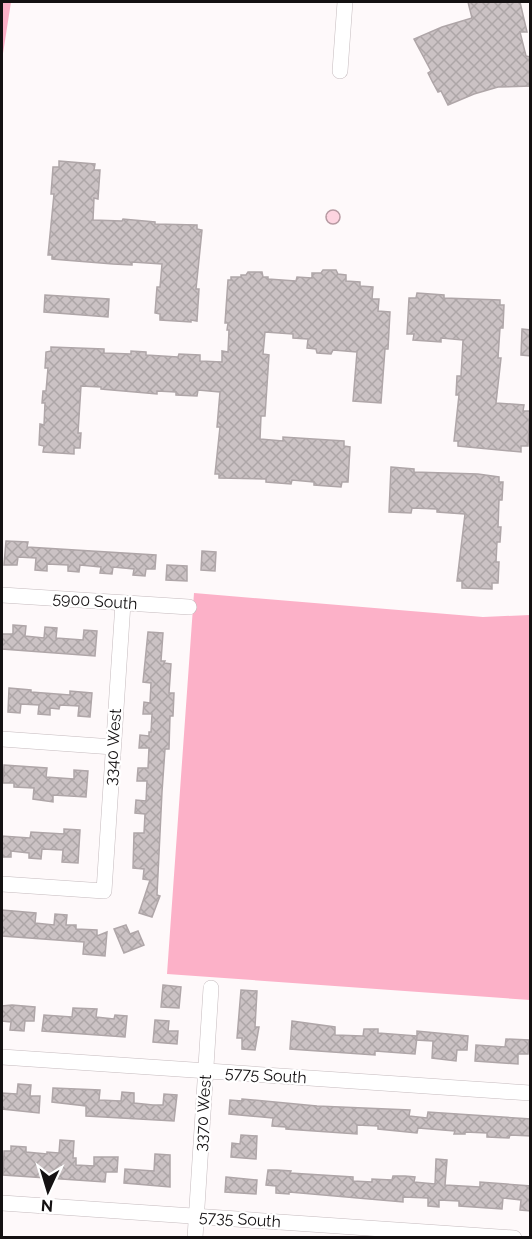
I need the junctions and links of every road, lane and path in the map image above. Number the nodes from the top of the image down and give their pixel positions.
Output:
1 (345, 2) edge
2 (340, 71) dead end
3 (2, 595) edge
4 (123, 603) junction
5 (189, 607) dead end
6 (2, 739) edge
7 (113, 747) junction
8 (2, 884) edge
9 (211, 988) dead end
10 (2, 1057) edge
11 (206, 1071) junction
12 (531, 1093) edge
13 (2, 1203) edge
14 (196, 1216) junction
15 (195, 1238) edge
16 (514, 1238) edge

1 - 2 street
3 - 4 street, 5900 South
4 - 5 street, 5900 South
4 - 7 street, 3340 West
6 - 7 street
7 - 8 street, 3340 West
9 - 11 street, 3370 West
10 - 11 street, 5775 South
11 - 12 street, 5775 South
11 - 14 street, 3370 West
13 - 14 street, 5735 South
14 - 15 street, 3370 West
14 - 16 street, 5735 South

